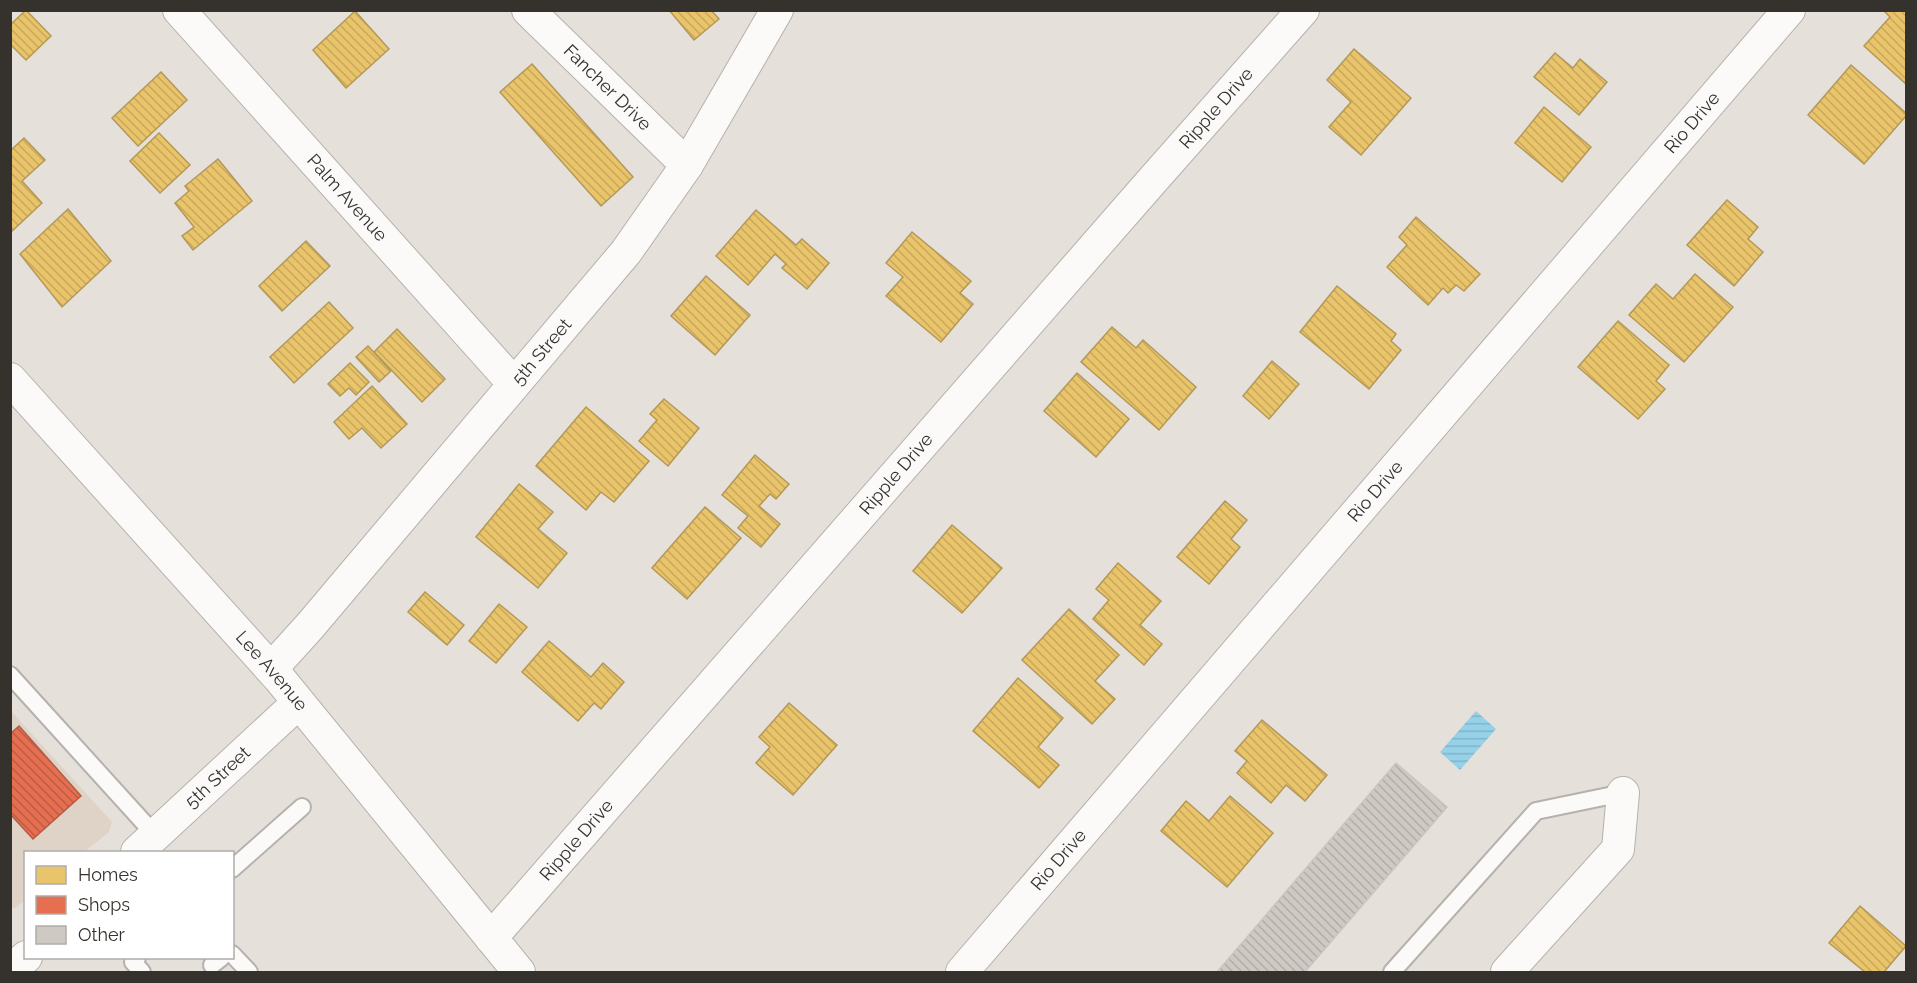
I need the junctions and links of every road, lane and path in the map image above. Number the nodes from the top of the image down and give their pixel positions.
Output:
1 (179, 10) edge
2 (528, 10) edge
3 (777, 10) edge
4 (1303, 10) edge
5 (1777, 15) edge
6 (687, 165) junction
7 (10, 379) edge
8 (514, 384) junction
9 (271, 669) junction
10 (10, 675) edge
11 (298, 703) junction
12 (1623, 793) joint
13 (302, 807) dead end
14 (144, 848) edge
15 (234, 867) edge
16 (491, 938) junction
17 (234, 956) edge
18 (24, 959) edge
19 (135, 959) edge
20 (10, 971) edge
21 (142, 972) edge
22 (249, 972) edge
23 (519, 972) edge
24 (963, 972) edge
25 (1392, 972) edge
26 (1507, 972) edge

1 - 8 street, Palm Avenue
2 - 6 street, Fancher Drive
3 - 6 street, 5th Street
4 - 16 street, Ripple Drive
5 - 24 street, Rio Drive
6 - 8 street, 5th Street
7 - 9 street, Lee Avenue
8 - 9 street, 5th Street
9 - 11 street, Lee Avenue
10 - 14 lane
11 - 14 street, 5th Street
11 - 16 street, Lee Avenue
12 - 25 lane
12 - 26 street
13 - 15 lane
16 - 23 street, Lee Avenue
17 - 22 lane
18 - 20 street
19 - 21 lane

